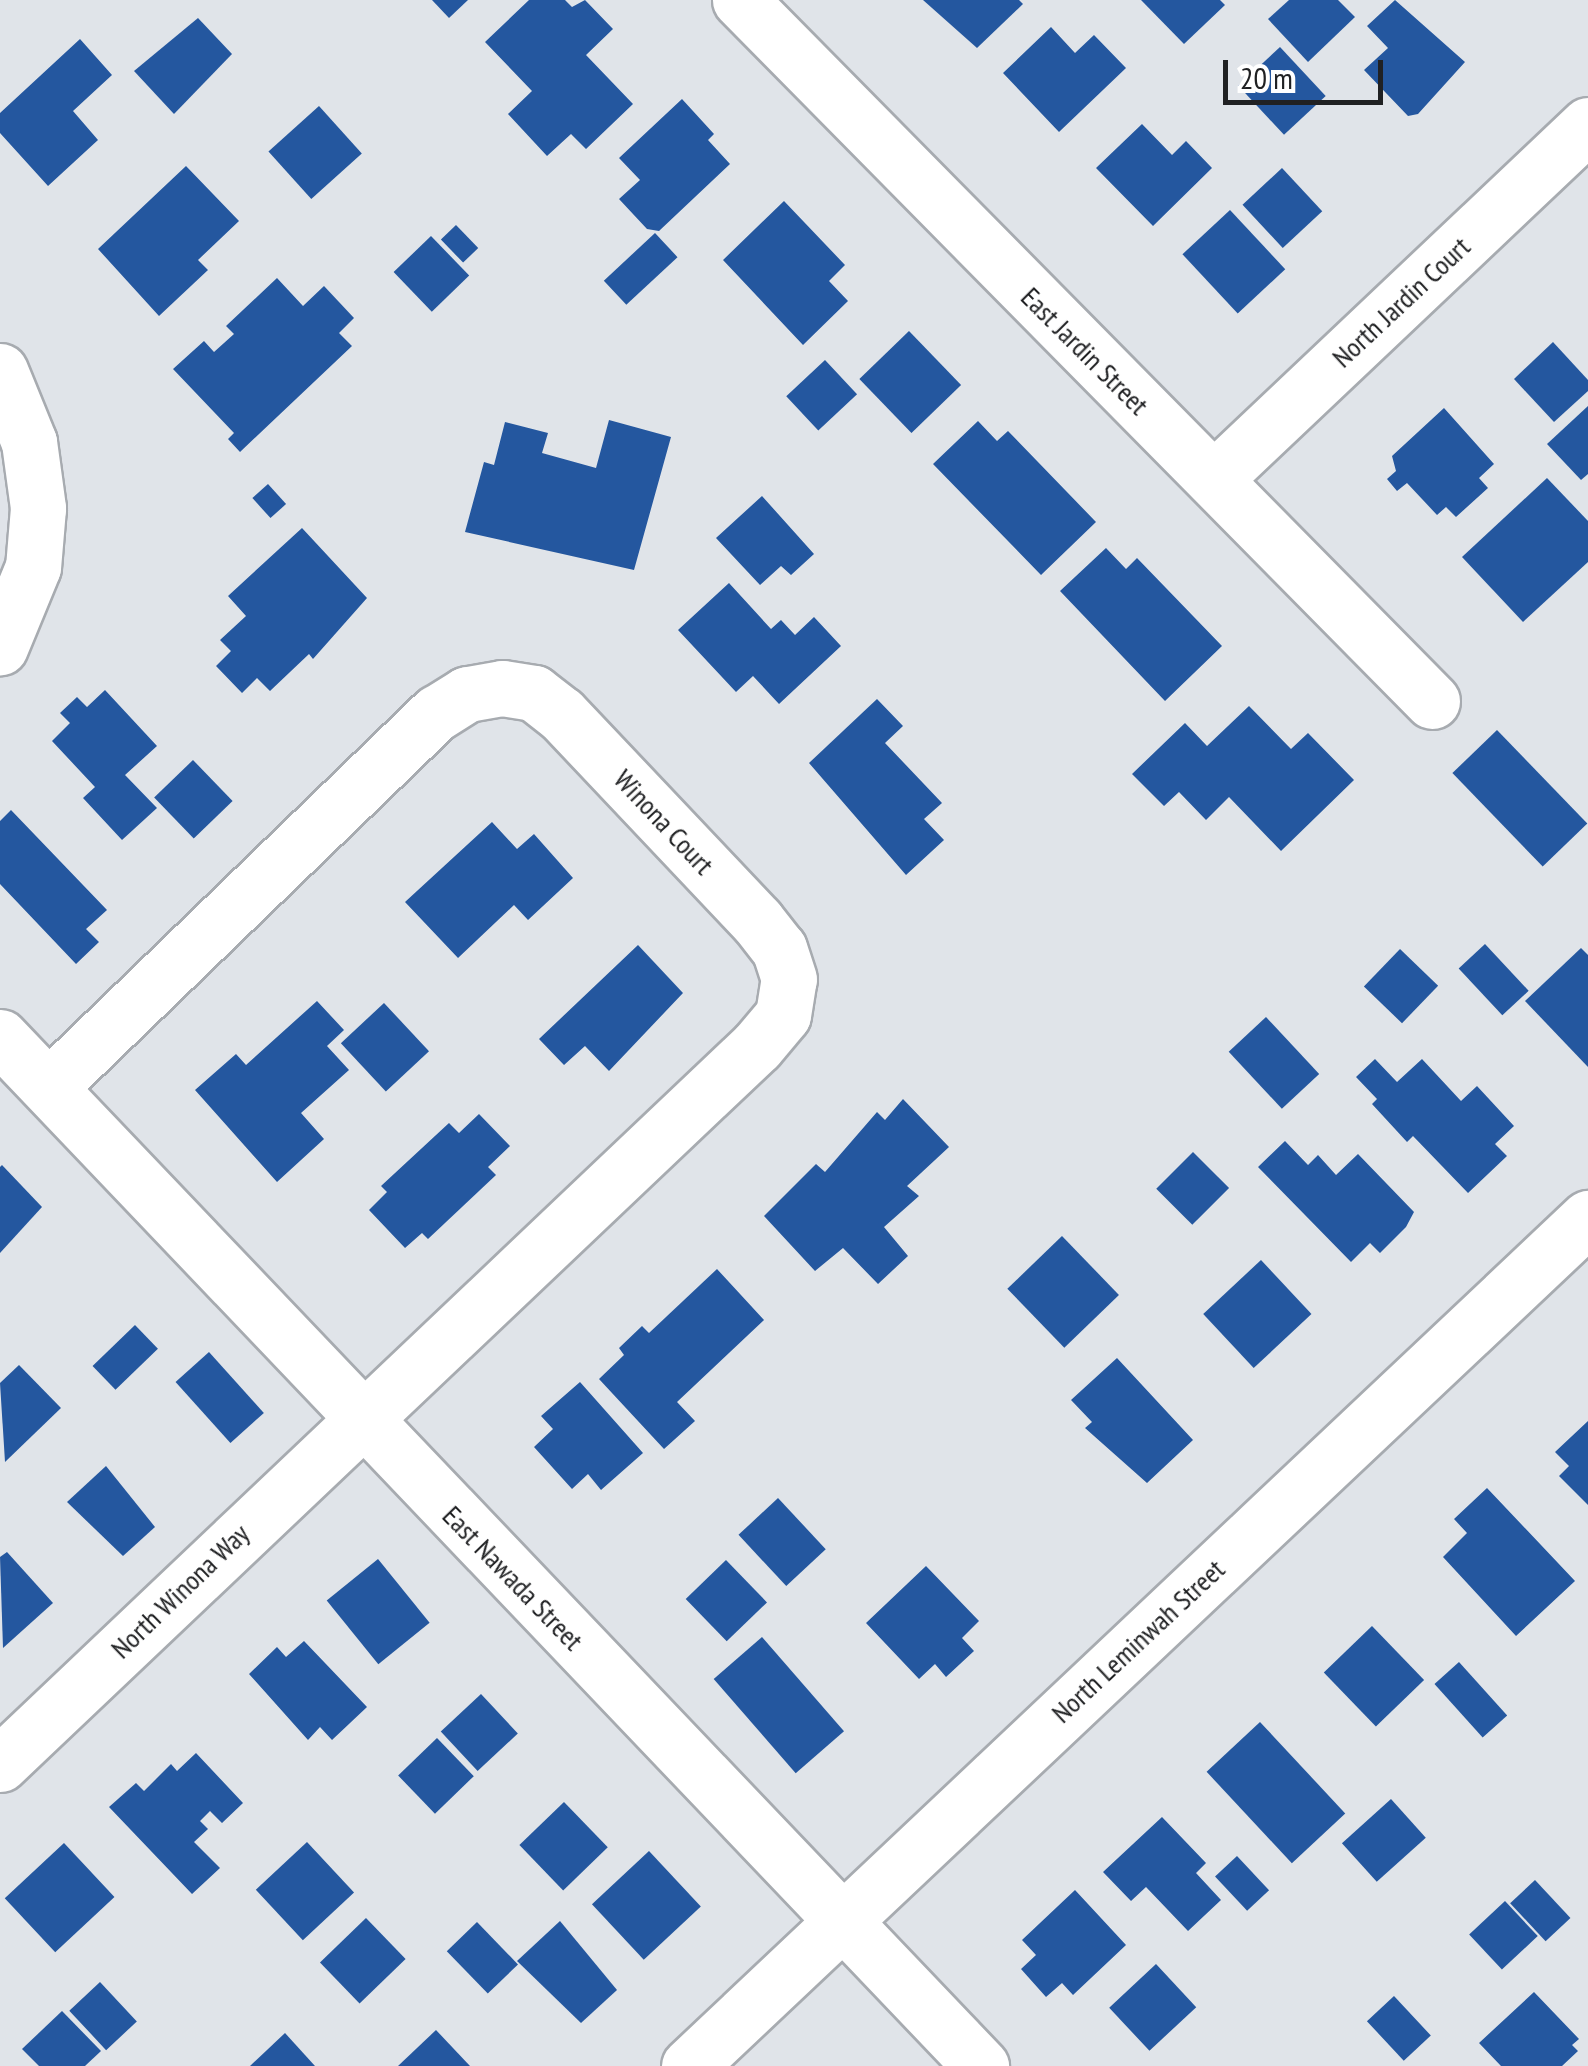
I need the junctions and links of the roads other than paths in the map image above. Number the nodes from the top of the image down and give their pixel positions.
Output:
1 (755, 5) edge
2 (1588, 125) edge
3 (0, 371) edge
4 (1214, 478) junction
5 (0, 648) edge
6 (1432, 701) dead end
7 (0, 1037) edge
8 (49, 1087) junction
9 (1588, 1218) edge
10 (360, 1419) junction
11 (0, 1764) edge
12 (842, 1920) junction
13 (689, 2066) edge
14 (981, 2066) edge

1 - 4 street, East Jardin Street
2 - 4 street, North Jardin Court
3 - 5 street
4 - 6 street, East Jardin Street
7 - 8 street, East Nawada Street
8 - 10 street, East Nawada Street
8 - 10 street, Winona Court
9 - 12 street, North Leminwah Street
10 - 11 street, North Winona Way
10 - 12 street, East Nawada Street
12 - 13 street, North Leminwah Street
12 - 14 street, East Nawada Street

